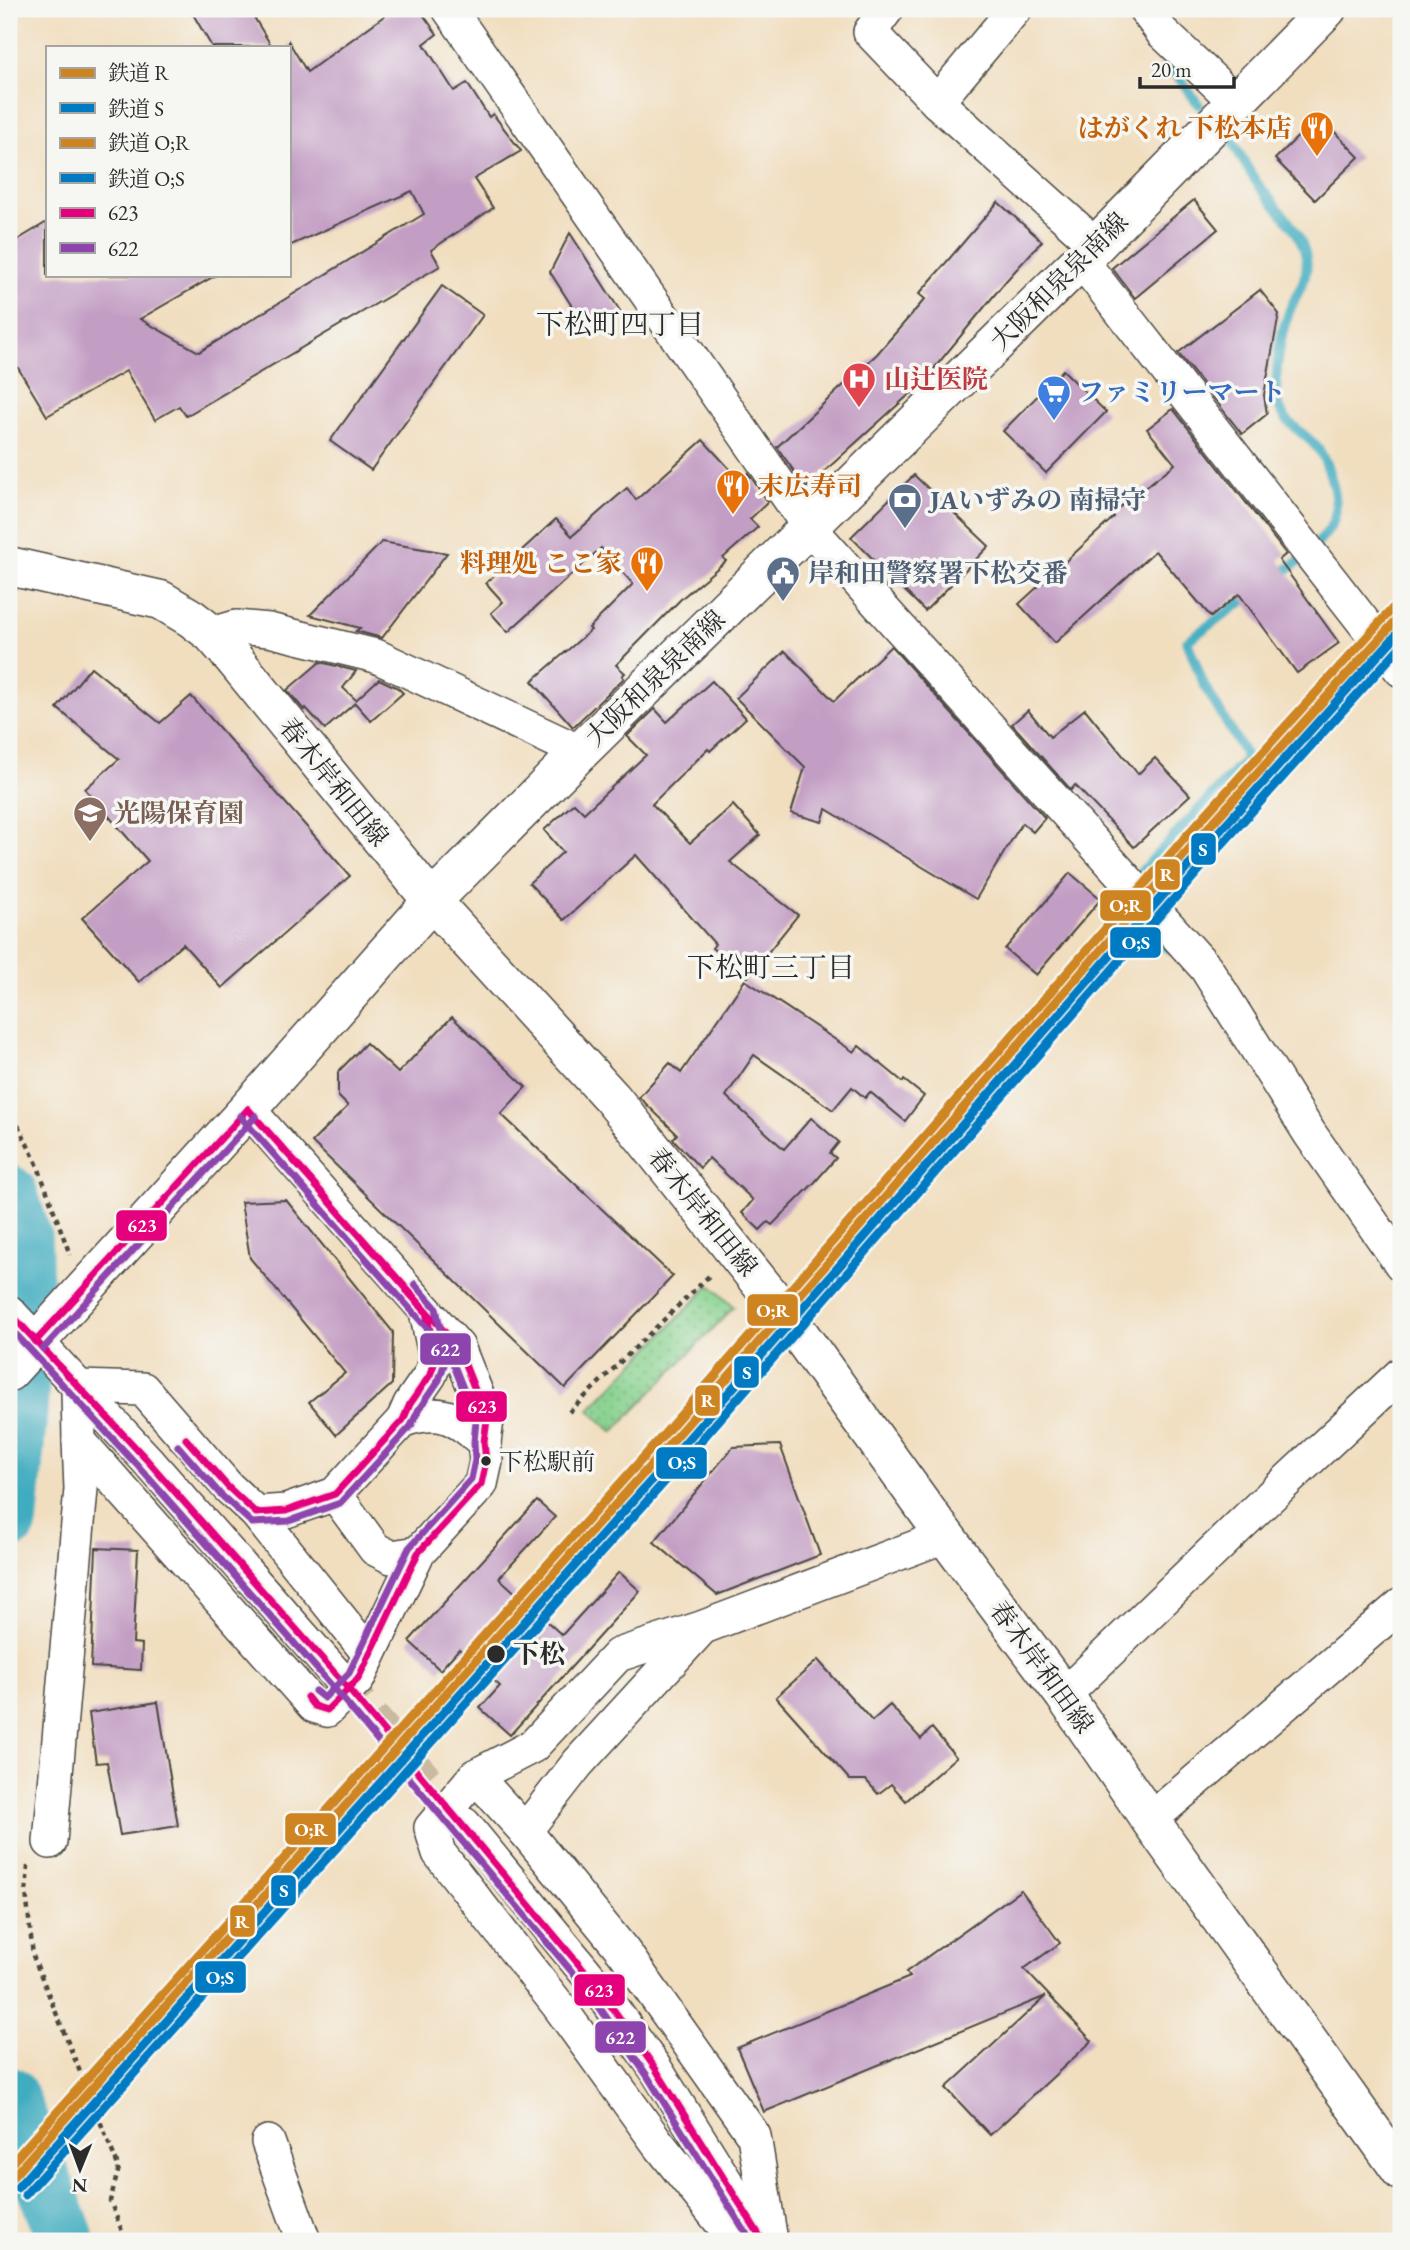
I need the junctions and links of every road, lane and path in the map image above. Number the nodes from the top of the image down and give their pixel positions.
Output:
1 (449, 9) edge
2 (887, 9) edge
3 (1015, 9) edge
4 (1145, 9) edge
5 (1327, 9) edge
6 (937, 102) junction
7 (1236, 102) junction
8 (1088, 253) junction
9 (809, 527) junction
10 (9, 566) edge
11 (212, 634) junction
12 (1401, 670) edge
13 (580, 752) junction
14 (432, 901) junction
15 (9, 1107) edge
16 (248, 1109) junction
17 (71, 1257) dead end
18 (1401, 1264) edge
19 (714, 1271) dead end
20 (9, 1312) edge
21 (426, 1312) junction
22 (35, 1342) junction
23 (9, 1372) edge
24 (1401, 1374) edge
25 (73, 1382) junction
26 (569, 1412) dead end
27 (404, 1419) junction
28 (79, 1441) junction
29 (484, 1442) junction
30 (335, 1494) junction
31 (256, 1513) junction
32 (946, 1536) junction
33 (418, 1553) junction
34 (1401, 1605) edge
35 (701, 1628) junction
36 (369, 1654) junction
37 (618, 1655) junction
38 (341, 1679) tunnel mouth
39 (648, 1685) junction
40 (1065, 1695) junction
41 (549, 1732) junction
42 (578, 1763) junction
43 (475, 1776) junction
44 (1150, 1820) junction
45 (464, 1824) tunnel mouth
46 (525, 1831) junction
47 (50, 1842) dead end
48 (268, 2142) dead end
49 (1401, 2171) edge
50 (304, 2241) edge
51 (747, 2241) edge
52 (762, 2241) edge
53 (771, 2241) edge

1 - 9 street
2 - 6 street
3 - 6 street
4 - 7 street
5 - 7 main road, 大阪和泉泉南線
6 - 8 street
7 - 8 main road, 大阪和泉泉南線
8 - 9 main road, 大阪和泉泉南線
8 - 12 street
9 - 13 main road, 大阪和泉泉南線
9 - 18 street
10 - 11 main road, 春木岸和田線
11 - 13 street
11 - 14 main road, 春木岸和田線
13 - 14 main road, 大阪和泉泉南線
14 - 16 main road, 大阪和泉泉南線
14 - 32 main road, 春木岸和田線
15 - 17 path
16 - 21 street
16 - 22 main road, 大阪和泉泉南線
19 - 26 path
20 - 22 street
21 - 27 street
21 - 29 street
22 - 23 main road, 大阪和泉泉南線
22 - 25 street
24 - 40 street
25 - 28 street
25 - 31 street
25 - 38 street
27 - 29 street
27 - 30 street
28 - 36 street
28 - 47 street
29 - 33 street
30 - 31 street
30 - 33 street
31 - 36 street
32 - 35 street
32 - 40 main road, 春木岸和田線
33 - 36 street
34 - 44 street
35 - 37 street
35 - 39 street
37 - 39 street
37 - 41 street
39 - 42 street
40 - 44 main road, 春木岸和田線
41 - 42 street
41 - 43 street
42 - 46 street
43 - 46 street
43 - 51 street
44 - 49 main road, 春木岸和田線
45 - 52 street
46 - 53 street
48 - 50 street

